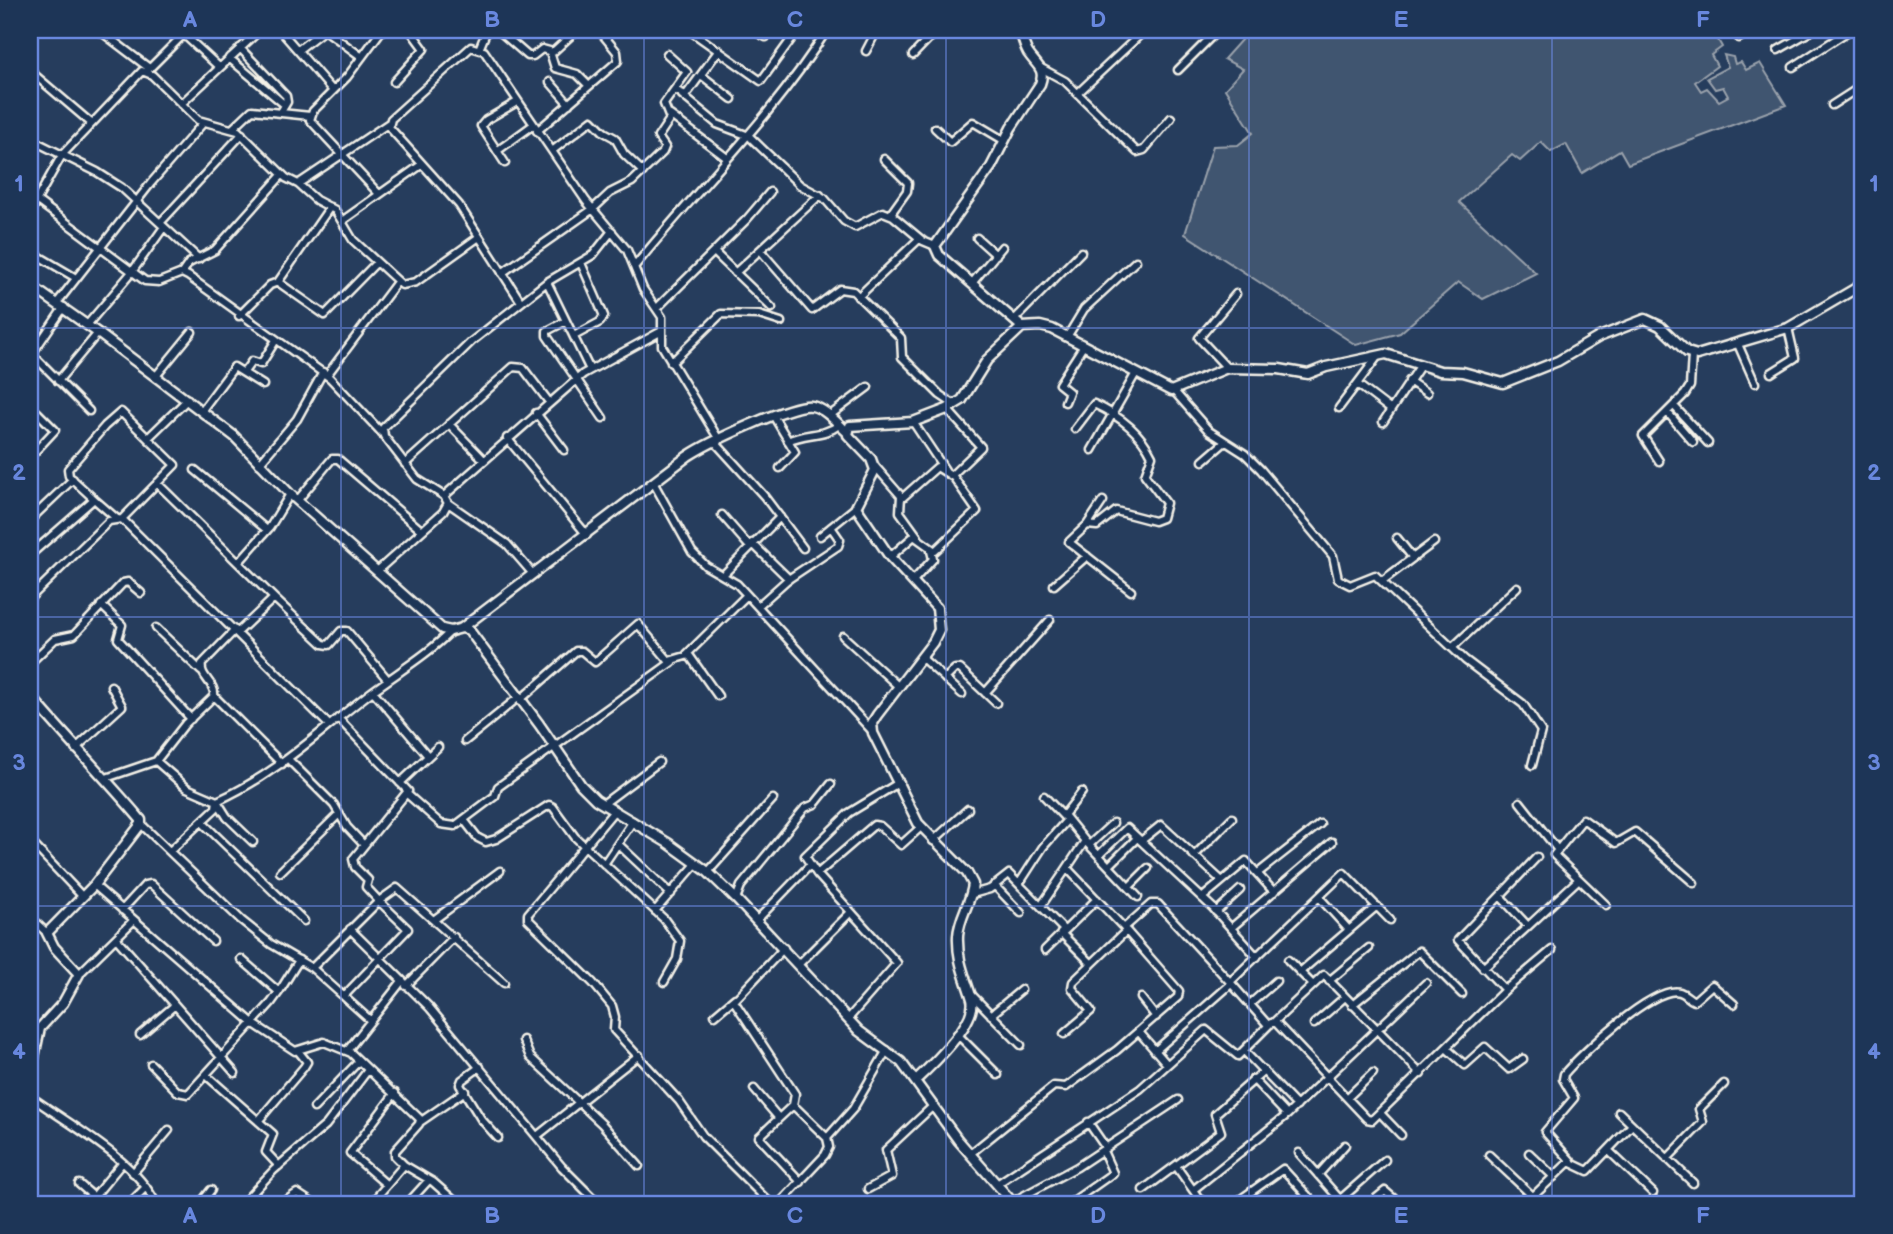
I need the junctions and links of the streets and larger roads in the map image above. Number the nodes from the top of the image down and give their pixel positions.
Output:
1 (99, 30) edge
2 (260, 30) edge
3 (280, 30) edge
4 (325, 30) edge
5 (382, 30) edge
6 (410, 30) edge
7 (487, 30) edge
8 (498, 30) edge
9 (577, 30) edge
10 (599, 30) edge
11 (690, 30) edge
12 (752, 30) edge
13 (797, 30) edge
14 (827, 30) edge
15 (877, 30) edge
16 (919, 30) edge
17 (937, 30) edge
18 (1145, 30) edge
19 (1217, 30) edge
20 (1752, 30) edge
21 (1813, 30) edge
22 (1850, 30) edge
23 (184, 31) edge
24 (1022, 31) edge
25 (766, 37) dead end
26 (930, 38) junction
27 (1739, 38) dead end
28 (480, 47) junction
29 (240, 48) junction
30 (298, 50) junction
31 (719, 50) junction
32 (1778, 50) dead end
33 (866, 51) dead end
34 (550, 52) junction
35 (667, 54) dead end
36 (914, 55) dead end
37 (362, 57) junction
38 (229, 58) junction
39 (219, 67) junction
40 (1793, 67) dead end
41 (1041, 68) junction
42 (148, 70) junction
43 (1178, 70) dead end
44 (32, 74) edge
45 (701, 75) junction
46 (394, 82) dead end
47 (550, 82) dead end
48 (30, 83) edge
49 (1863, 85) edge
50 (589, 86) junction
51 (674, 90) junction
52 (333, 91) junction
53 (1078, 93) junction
54 (682, 95) junction
55 (732, 99) dead end
56 (517, 102) junction
57 (181, 104) junction
58 (569, 104) junction
59 (1832, 104) dead end
60 (285, 105) junction
61 (281, 112) junction
62 (310, 116) junction
63 (670, 116) junction
64 (1171, 118) dead end
65 (204, 122) junction
66 (91, 123) junction
67 (389, 123) junction
68 (535, 128) junction
69 (935, 128) dead end
70 (232, 129) junction
71 (242, 134) junction
72 (749, 136) junction
73 (30, 139) edge
74 (1004, 141) junction
75 (497, 151) junction
76 (552, 151) junction
77 (344, 155) junction
78 (62, 156) junction
79 (727, 158) junction
80 (884, 159) dead end
81 (505, 163) dead end
82 (422, 165) junction
83 (643, 172) junction
84 (282, 174) junction
85 (298, 184) junction
86 (770, 192) dead end
87 (379, 194) junction
88 (820, 195) junction
89 (36, 200) junction
90 (138, 200) junction
91 (330, 207) junction
92 (593, 209) junction
93 (30, 212) edge
94 (893, 216) junction
95 (342, 221) junction
96 (162, 225) junction
97 (612, 231) junction
98 (479, 237) junction
99 (977, 238) dead end
100 (919, 239) junction
101 (935, 246) junction
102 (99, 247) junction
103 (1003, 247) dead end
104 (760, 250) junction
105 (30, 251) edge
106 (1080, 252) dead end
107 (714, 253) junction
108 (996, 255) junction
109 (199, 259) junction
110 (1136, 261) dead end
111 (376, 263) junction
112 (581, 263) junction
113 (635, 266) junction
114 (132, 272) junction
115 (182, 273) junction
116 (735, 273) junction
117 (502, 274) junction
118 (76, 278) junction
119 (278, 282) junction
120 (397, 282) junction
121 (547, 282) junction
122 (973, 282) junction
123 (1863, 284) edge
124 (30, 285) edge
125 (1236, 294) dead end
126 (858, 297) junction
127 (521, 302) junction
128 (60, 305) junction
129 (657, 308) junction
130 (772, 308) dead end
131 (239, 316) junction
132 (566, 320) junction
133 (1013, 320) junction
134 (780, 322) dead end
135 (88, 325) junction
136 (1022, 327) junction
137 (1788, 328) junction
138 (98, 332) junction
139 (192, 332) dead end
140 (660, 332) junction
141 (573, 336) junction
142 (1067, 337) junction
143 (276, 340) junction
144 (1737, 342) junction
145 (1084, 345) junction
146 (1692, 355) junction
147 (1378, 356) junction
148 (671, 363) junction
149 (1420, 366) junction
150 (1227, 368) junction
151 (590, 370) junction
152 (244, 372) junction
153 (1136, 373) junction
154 (1771, 373) dead end
155 (325, 374) junction
156 (156, 376) junction
157 (577, 379) junction
158 (58, 381) junction
159 (1409, 381) junction
160 (1755, 383) dead end
161 (1357, 384) junction
162 (263, 385) dead end
163 (868, 387) dead end
164 (1173, 390) junction
165 (1427, 393) dead end
166 (188, 399) junction
167 (549, 402) junction
168 (1065, 402) dead end
169 (1674, 406) junction
170 (951, 407) junction
171 (1339, 408) dead end
172 (202, 410) junction
173 (1391, 410) junction
174 (89, 411) dead end
175 (1115, 411) junction
176 (1667, 412) junction
177 (30, 413) edge
178 (536, 413) junction
179 (829, 416) junction
180 (774, 417) junction
181 (603, 418) dead end
182 (913, 422) junction
183 (1383, 422) dead end
184 (449, 424) junction
185 (839, 425) junction
186 (1075, 429) dead end
187 (846, 432) junction
188 (382, 433) junction
189 (149, 437) junction
190 (507, 438) junction
191 (716, 440) junction
192 (788, 441) junction
193 (1225, 442) junction
194 (1693, 442) dead end
195 (1708, 443) dead end
196 (564, 450) dead end
197 (1092, 450) dead end
198 (30, 457) edge
199 (483, 459) junction
200 (1203, 461) dead end
201 (1659, 461) dead end
202 (259, 464) junction
203 (405, 464) junction
204 (874, 466) junction
205 (780, 468) dead end
206 (195, 470) dead end
207 (946, 471) junction
208 (953, 477) junction
209 (73, 479) junction
210 (653, 482) junction
211 (158, 483) junction
212 (293, 498) junction
213 (94, 499) junction
214 (901, 499) junction
215 (446, 500) junction
216 (1103, 501) dead end
217 (856, 508) junction
218 (722, 515) dead end
219 (780, 517) junction
220 (119, 518) junction
221 (30, 520) edge
222 (1087, 526) junction
223 (831, 527) junction
224 (267, 530) junction
225 (421, 530) junction
226 (587, 534) junction
227 (820, 536) dead end
228 (918, 537) junction
229 (1396, 538) dead end
230 (1434, 542) dead end
231 (750, 545) junction
232 (803, 548) dead end
233 (931, 551) junction
234 (30, 555) edge
235 (1087, 556) junction
236 (890, 557) junction
237 (1413, 558) junction
238 (239, 562) junction
239 (377, 571) junction
240 (533, 574) junction
241 (723, 575) junction
242 (789, 579) junction
243 (914, 581) junction
244 (1382, 581) junction
245 (1055, 585) dead end
246 (1517, 587) dead end
247 (1131, 591) dead end
248 (141, 593) dead end
249 (747, 595) junction
250 (30, 598) edge
251 (274, 598) junction
252 (101, 606) junction
253 (758, 606) junction
254 (1050, 620) dead end
255 (156, 628) dead end
256 (462, 628) junction
257 (236, 631) junction
258 (451, 631) junction
259 (843, 636) dead end
260 (1452, 648) junction
261 (687, 654) junction
262 (921, 657) junction
263 (671, 662) junction
264 (30, 663) edge
265 (202, 672) junction
266 (945, 678) junction
267 (388, 680) junction
268 (111, 686) dead end
269 (898, 687) junction
270 (373, 691) junction
271 (985, 693) junction
272 (962, 694) dead end
273 (30, 695) edge
274 (214, 696) junction
275 (718, 696) dead end
276 (520, 698) junction
277 (996, 703) dead end
278 (338, 718) junction
279 (191, 719) junction
280 (329, 725) junction
281 (873, 733) junction
282 (465, 741) dead end
283 (554, 746) junction
284 (438, 747) dead end
285 (75, 749) junction
286 (428, 756) junction
287 (289, 760) junction
288 (156, 761) junction
289 (659, 762) dead end
290 (282, 764) junction
291 (1532, 765) dead end
292 (106, 778) junction
293 (900, 782) junction
294 (400, 783) junction
295 (831, 784) dead end
296 (1082, 792) dead end
297 (407, 794) junction
298 (1044, 796) dead end
299 (772, 799) dead end
300 (217, 801) junction
301 (1520, 802) dead end
302 (603, 804) junction
303 (968, 809) dead end
304 (614, 811) junction
305 (338, 814) junction
306 (1232, 818) dead end
307 (1066, 819) junction
308 (464, 820) junction
309 (633, 821) junction
310 (202, 822) junction
311 (1112, 822) dead end
312 (141, 824) junction
313 (1320, 824) dead end
314 (921, 827) junction
315 (1139, 839) junction
316 (933, 841) junction
317 (30, 842) edge
318 (253, 842) dead end
319 (1332, 842) dead end
320 (1087, 843) junction
321 (618, 844) junction
322 (364, 845) junction
323 (586, 847) junction
324 (1557, 849) junction
325 (170, 851) junction
326 (1099, 855) junction
327 (1194, 856) junction
328 (1537, 857) dead end
329 (604, 864) junction
330 (696, 864) junction
331 (810, 865) junction
332 (1109, 866) junction
333 (1067, 868) junction
334 (1148, 868) dead end
335 (500, 871) dead end
336 (280, 872) dead end
337 (708, 872) junction
338 (1258, 873) junction
339 (817, 874) junction
340 (1578, 879) junction
341 (1222, 881) junction
342 (1694, 883) dead end
343 (1019, 884) junction
344 (94, 885) junction
345 (994, 885) junction
346 (1129, 887) junction
347 (1240, 890) dead end
348 (1274, 892) junction
349 (671, 894) junction
350 (972, 894) junction
351 (82, 896) junction
352 (1500, 896) junction
353 (1138, 897) dead end
354 (1319, 897) junction
355 (1202, 898) junction
356 (736, 899) junction
357 (1097, 899) junction
358 (379, 901) junction
359 (1606, 905) dead end
360 (1041, 906) junction
361 (1377, 906) junction
362 (122, 909) junction
363 (655, 911) junction
364 (851, 912) junction
365 (1216, 912) junction
366 (1021, 913) dead end
367 (435, 919) junction
368 (757, 920) junction
369 (1390, 920) dead end
370 (134, 921) junction
371 (304, 921) dead end
372 (1527, 925) junction
373 (30, 926) edge
374 (1231, 928) junction
375 (350, 929) junction
376 (1125, 930) junction
377 (1349, 930) junction
378 (1062, 932) junction
379 (47, 933) junction
380 (454, 937) junction
381 (116, 938) junction
382 (213, 941) dead end
383 (784, 948) junction
384 (1368, 948) dead end
385 (1045, 950) dead end
386 (1552, 950) dead end
387 (1257, 957) junction
388 (241, 959) dead end
389 (299, 960) junction
390 (379, 960) junction
391 (1288, 960) dead end
392 (799, 964) junction
393 (1092, 964) junction
394 (312, 968) junction
395 (1483, 968) junction
396 (1300, 972) junction
397 (79, 974) junction
398 (1276, 981) dead end
399 (1329, 981) junction
400 (664, 982) dead end
401 (504, 983) dead end
402 (1231, 983) junction
403 (1426, 983) dead end
404 (404, 984) junction
405 (1312, 984) junction
406 (1021, 990) dead end
407 (1505, 990) junction
408 (279, 992) junction
409 (969, 993) junction
410 (1462, 994) dead end
411 (345, 995) junction
412 (1345, 997) junction
413 (735, 998) junction
414 (1140, 998) dead end
415 (1250, 1004) junction
416 (1734, 1004) dead end
417 (175, 1005) junction
418 (1352, 1005) junction
419 (715, 1015) dead end
420 (991, 1015) junction
421 (1156, 1017) junction
422 (848, 1018) junction
423 (370, 1020) junction
424 (252, 1022) junction
425 (1271, 1024) junction
426 (1314, 1024) dead end
427 (1139, 1031) junction
428 (1377, 1031) junction
429 (34, 1032) edge
430 (957, 1034) junction
431 (1064, 1034) dead end
432 (140, 1035) dead end
433 (523, 1040) dead end
434 (1021, 1045) dead end
435 (1446, 1048) junction
436 (887, 1050) junction
437 (347, 1051) junction
438 (1156, 1051) junction
439 (1244, 1051) junction
440 (299, 1052) junction
441 (639, 1055) junction
442 (222, 1058) junction
443 (1523, 1059) dead end
444 (359, 1061) junction
445 (1166, 1063) junction
446 (150, 1064) dead end
447 (480, 1067) junction
448 (368, 1070) junction
449 (1264, 1071) junction
450 (235, 1073) dead end
451 (1373, 1073) dead end
452 (1421, 1074) junction
453 (206, 1075) junction
454 (998, 1075) dead end
455 (30, 1077) edge
456 (1327, 1077) junction
457 (1253, 1079) junction
458 (915, 1081) junction
459 (1724, 1084) dead end
460 (754, 1089) dead end
461 (465, 1091) junction
462 (395, 1093) junction
463 (1347, 1098) junction
464 (30, 1099) edge
465 (1178, 1100) dead end
466 (576, 1102) junction
467 (793, 1105) junction
468 (933, 1106) junction
469 (1297, 1106) junction
470 (314, 1108) dead end
471 (1619, 1112) dead end
472 (1380, 1113) junction
473 (1287, 1115) junction
474 (777, 1116) junction
475 (259, 1120) junction
476 (420, 1122) junction
477 (1088, 1122) junction
478 (1632, 1125) junction
479 (169, 1129) dead end
480 (1401, 1135) dead end
481 (537, 1136) junction
482 (498, 1138) dead end
483 (827, 1138) junction
484 (1345, 1145) dead end
485 (1104, 1149) junction
486 (1608, 1150) junction
487 (1299, 1153) dead end
488 (1529, 1153) dead end
489 (970, 1154) junction
490 (1489, 1155) dead end
491 (1667, 1159) junction
492 (1385, 1160) dead end
493 (1571, 1161) junction
494 (122, 1163) junction
495 (404, 1165) junction
496 (279, 1166) junction
497 (639, 1166) dead end
498 (1176, 1166) junction
499 (133, 1173) junction
500 (1318, 1175) junction
501 (1553, 1177) junction
502 (428, 1181) junction
503 (801, 1182) junction
504 (1693, 1183) dead end
505 (79, 1184) dead end
506 (997, 1184) junction
507 (387, 1185) junction
508 (146, 1186) junction
509 (869, 1189) dead end
510 (211, 1190) dead end
511 (1143, 1190) dead end
512 (1193, 1190) junction
513 (1653, 1193) dead end
514 (1307, 1195) junction
515 (1533, 1196) junction
516 (94, 1197) junction
517 (374, 1200) dead end
518 (1013, 1203) edge
519 (1340, 1203) edge
520 (88, 1204) edge
521 (129, 1204) edge
522 (156, 1204) edge
523 (200, 1204) edge
524 (242, 1204) edge
525 (281, 1204) edge
526 (314, 1204) edge
527 (408, 1204) edge
528 (457, 1204) edge
529 (599, 1204) edge
530 (771, 1204) edge
531 (779, 1204) edge
532 (1069, 1204) edge
533 (1203, 1204) edge
534 (1234, 1204) edge
535 (1295, 1204) edge
536 (1315, 1204) edge
537 (1368, 1204) edge
538 (1400, 1204) edge
539 (1525, 1204) edge
540 (1541, 1204) edge

1 - 42 street
2 - 29 street
3 - 30 street
4 - 30 street
4 - 37 street
5 - 37 street
6 - 46 street
7 - 28 street
8 - 34 street
9 - 34 street
10 - 50 street
11 - 31 street
12 - 25 street
13 - 31 street
14 - 72 street
15 - 33 street
16 - 26 street
17 - 26 street
18 - 53 street
19 - 43 street
20 - 27 street
21 - 32 street
22 - 40 street
23 - 39 street
23 - 42 street
24 - 41 street
26 - 36 street
28 - 56 street
28 - 67 street
29 - 38 street
29 - 60 street
30 - 52 street
31 - 45 street
34 - 50 street
35 - 51 street
37 - 52 street
38 - 39 street
38 - 60 street
39 - 57 street
41 - 53 street
41 - 74 street
42 - 57 street
42 - 66 street
44 - 48 street
44 - 66 street
45 - 54 street
45 - 55 street
47 - 58 street
49 - 59 street
50 - 58 street
51 - 54 street
51 - 63 street
52 - 62 street
53 - 64 street
54 - 72 street
56 - 68 street
56 - 75 street
57 - 65 street
58 - 68 street
60 - 61 street
61 - 62 street
61 - 70 street
62 - 77 street
63 - 79 street
63 - 83 street
65 - 70 street
65 - 90 street
66 - 78 street
67 - 77 street
67 - 82 street
68 - 75 street
68 - 76 street
69 - 74 street
70 - 71 street
71 - 84 street
71 - 96 street
72 - 79 street
72 - 88 street
73 - 78 street
74 - 101 street
75 - 81 street
76 - 83 street
76 - 92 street
77 - 85 street
77 - 87 street
78 - 89 street
78 - 90 street
79 - 113 street
80 - 94 street
82 - 87 street
82 - 98 street
83 - 92 street
84 - 85 street
84 - 109 street
85 - 91 street
86 - 107 street
87 - 95 street
88 - 94 street
88 - 104 street
89 - 93 street
89 - 102 street
90 - 96 street
90 - 102 street
91 - 95 street
91 - 119 street
92 - 97 street
92 - 117 street
94 - 100 street
95 - 111 street
96 - 109 street
96 - 114 street
97 - 112 street
97 - 113 street
98 - 117 street
98 - 120 street
99 - 108 street
100 - 101 street
100 - 126 street
101 - 122 street
102 - 114 street
102 - 118 street
103 - 108 street
104 - 116 street
104 - 126 street
105 - 118 street
106 - 133 street
107 - 116 street
107 - 129 street
108 - 122 street
109 - 115 street
110 - 142 street
111 - 119 street
111 - 120 street
112 - 121 street
112 - 141 street
113 - 129 street
114 - 115 street
114 - 135 street
115 - 131 street
116 - 130 street
117 - 127 street
118 - 128 street
119 - 131 street
120 - 155 street
121 - 127 street
121 - 132 street
122 - 133 street
123 - 137 street
124 - 128 street
125 - 150 street
126 - 170 street
127 - 188 street
128 - 135 street
128 - 158 street
129 - 140 street
131 - 143 street
132 - 141 street
132 - 157 street
133 - 136 street
134 - 148 street
135 - 138 street
136 - 142 street
136 - 170 street
137 - 144 street
137 - 154 street
138 - 156 street
138 - 158 street
139 - 156 street
140 - 148 street
140 - 151 street
141 - 151 street
142 - 145 street
143 - 152 street
143 - 155 street
144 - 146 street
144 - 160 street
145 - 153 street
145 - 168 street
146 - 149 street
146 - 169 street
147 - 149 street
147 - 150 street
147 - 161 street
148 - 191 street
149 - 159 street
150 - 164 street
151 - 157 street
152 - 162 street
152 - 172 street
153 - 164 street
153 - 175 street
155 - 188 street
155 - 202 street
156 - 166 street
157 - 167 street
157 - 181 street
158 - 174 street
159 - 165 street
159 - 173 street
161 - 171 street
161 - 173 street
163 - 179 street
164 - 193 street
166 - 172 street
166 - 189 street
167 - 178 street
167 - 184 street
169 - 176 street
169 - 195 street
170 - 182 street
170 - 208 street
172 - 202 street
173 - 183 street
175 - 186 street
175 - 197 street
175 - 222 street
176 - 194 street
176 - 201 street
177 - 198 street
178 - 190 street
178 - 196 street
179 - 180 street
179 - 185 street
180 - 191 street
180 - 192 street
182 - 187 street
182 - 207 street
184 - 199 street
184 - 203 street
185 - 187 street
185 - 192 street
187 - 204 street
188 - 203 street
189 - 209 street
189 - 211 street
190 - 199 street
190 - 226 street
191 - 210 street
191 - 219 street
192 - 205 street
193 - 200 street
193 - 244 street
199 - 215 street
202 - 212 street
203 - 215 street
204 - 214 street
204 - 217 street
206 - 224 street
207 - 208 street
207 - 214 street
208 - 233 street
209 - 213 street
209 - 221 street
210 - 226 street
210 - 241 street
211 - 220 street
211 - 238 street
212 - 224 street
212 - 225 street
212 - 239 street
213 - 220 street
213 - 234 street
214 - 228 street
215 - 225 street
215 - 240 street
216 - 222 street
217 - 223 street
217 - 236 street
218 - 231 street
219 - 231 street
219 - 232 street
220 - 250 street
220 - 257 street
222 - 235 street
223 - 227 street
223 - 242 street
224 - 238 street
225 - 239 street
226 - 240 street
228 - 233 street
228 - 236 street
229 - 237 street
230 - 237 street
231 - 241 street
231 - 242 street
233 - 243 street
235 - 245 street
235 - 247 street
236 - 243 street
237 - 244 street
238 - 251 street
239 - 258 street
240 - 256 street
241 - 249 street
242 - 253 street
243 - 262 street
244 - 260 street
246 - 260 street
248 - 252 street
249 - 253 street
249 - 261 street
251 - 257 street
251 - 267 street
252 - 264 street
252 - 279 street
253 - 281 street
254 - 271 street
255 - 265 street
256 - 258 street
256 - 276 street
257 - 265 street
257 - 280 street
258 - 267 street
259 - 269 street
260 - 291 street
261 - 263 street
261 - 275 street
262 - 266 street
262 - 269 street
263 - 276 street
263 - 283 street
265 - 274 street
266 - 271 street
266 - 272 street
267 - 270 street
268 - 285 street
269 - 281 street
270 - 278 street
270 - 286 street
271 - 277 street
273 - 285 street
274 - 279 street
274 - 290 street
276 - 282 street
276 - 283 street
278 - 280 street
278 - 294 street
279 - 288 street
280 - 287 street
281 - 293 street
283 - 302 street
283 - 308 street
284 - 286 street
285 - 292 street
286 - 294 street
287 - 290 street
287 - 305 street
288 - 292 street
288 - 300 street
289 - 302 street
290 - 300 street
292 - 312 street
293 - 314 street
293 - 331 street
294 - 297 street
295 - 356 street
296 - 307 street
297 - 308 street
297 - 322 street
298 - 307 street
299 - 337 street
300 - 310 street
300 - 318 street
301 - 324 street
302 - 304 street
303 - 316 street
304 - 309 street
304 - 323 street
305 - 322 street
305 - 336 street
306 - 327 street
307 - 320 street
307 - 343 street
308 - 323 street
309 - 321 street
309 - 330 street
310 - 325 street
310 - 371 street
311 - 320 street
312 - 325 street
312 - 344 street
313 - 338 street
314 - 316 street
314 - 339 street
315 - 326 street
315 - 327 street
315 - 332 street
315 - 355 street
316 - 350 street
317 - 351 street
319 - 348 street
320 - 326 street
320 - 333 street
321 - 329 street
321 - 349 street
322 - 358 street
323 - 329 street
323 - 441 street
324 - 340 street
324 - 342 street
325 - 389 street
326 - 332 street
327 - 341 street
328 - 352 street
329 - 363 street
330 - 337 street
330 - 349 street
331 - 339 street
331 - 368 street
332 - 346 street
333 - 357 street
333 - 360 street
334 - 346 street
335 - 367 street
337 - 356 street
338 - 341 street
338 - 348 street
339 - 364 street
340 - 359 street
340 - 372 street
341 - 355 street
343 - 345 street
343 - 360 street
344 - 351 street
344 - 362 street
345 - 350 street
345 - 366 street
346 - 353 street
347 - 365 street
348 - 374 street
349 - 363 street
350 - 409 street
351 - 379 street
352 - 372 street
352 - 395 street
354 - 361 street
354 - 377 street
354 - 387 street
355 - 365 street
356 - 368 street
357 - 376 street
357 - 378 street
358 - 367 street
358 - 375 street
358 - 390 street
360 - 378 street
361 - 369 street
361 - 377 street
362 - 370 street
362 - 382 street
363 - 400 street
364 - 392 street
364 - 422 street
365 - 374 street
367 - 380 street
368 - 383 street
370 - 381 street
370 - 424 street
372 - 395 street
373 - 379 street
374 - 387 street
375 - 390 street
375 - 394 street
376 - 393 street
376 - 402 street
376 - 421 street
377 - 396 street
378 - 385 street
378 - 393 street
379 - 397 street
380 - 401 street
380 - 404 street
381 - 397 street
381 - 417 street
383 - 392 street
383 - 413 street
384 - 399 street
386 - 407 street
387 - 402 street
388 - 408 street
389 - 394 street
389 - 408 street
390 - 404 street
390 - 411 street
391 - 396 street
392 - 422 street
393 - 431 street
394 - 411 street
395 - 407 street
396 - 405 street
397 - 429 street
398 - 415 street
399 - 405 street
399 - 412 street
402 - 415 street
402 - 438 street
403 - 428 street
404 - 423 street
404 - 447 street
405 - 425 street
406 - 420 street
407 - 435 street
408 - 424 street
409 - 420 street
409 - 430 street
410 - 418 street
411 - 423 street
412 - 418 street
412 - 426 street
413 - 419 street
413 - 467 street
414 - 421 street
415 - 425 street
416 - 493 street
417 - 432 street
417 - 442 street
418 - 428 street
420 - 434 street
421 - 427 street
422 - 436 street
423 - 437 street
424 - 440 street
424 - 442 street
425 - 439 street
425 - 456 street
427 - 438 street
427 - 489 street
428 - 452 street
428 - 456 street
429 - 455 street
430 - 454 street
430 - 458 street
433 - 466 street
435 - 443 street
435 - 452 street
436 - 458 street
436 - 483 street
437 - 440 street
437 - 444 street
438 - 445 street
439 - 445 street
439 - 449 street
440 - 475 street
441 - 466 street
441 - 530 street
442 - 450 street
442 - 453 street
444 - 448 street
444 - 470 street
445 - 477 street
446 - 453 street
447 - 461 street
447 - 481 street
448 - 462 street
448 - 496 street
449 - 457 street
449 - 469 street
451 - 463 street
452 - 472 street
453 - 475 street
456 - 463 street
456 - 469 street
457 - 473 street
457 - 498 street
458 - 468 street
459 - 491 street
460 - 474 street
461 - 476 street
461 - 482 street
462 - 476 street
462 - 507 street
463 - 472 street
464 - 494 street
465 - 485 street
466 - 481 street
466 - 497 street
467 - 474 street
467 - 483 street
468 - 489 street
468 - 509 street
469 - 473 street
471 - 478 street
472 - 480 street
473 - 512 street
474 - 503 street
475 - 496 street
476 - 495 street
477 - 485 street
477 - 506 street
478 - 486 street
478 - 491 street
479 - 499 street
481 - 529 street
483 - 503 street
484 - 500 street
485 - 518 street
485 - 532 street
486 - 493 street
486 - 513 street
487 - 500 street
488 - 501 street
489 - 506 street
490 - 515 street
491 - 504 street
492 - 519 street
493 - 501 street
494 - 499 street
494 - 516 street
495 - 502 street
495 - 507 street
496 - 524 street
498 - 511 street
498 - 512 street
499 - 508 street
500 - 519 street
501 - 515 street
502 - 527 street
502 - 528 street
503 - 531 street
505 - 516 street
506 - 518 street
507 - 517 street
508 - 521 street
508 - 522 street
510 - 523 street
512 - 533 street
514 - 534 street
514 - 535 street
514 - 536 street
515 - 539 street
515 - 540 street
516 - 520 street
525 - 526 street
537 - 538 street

